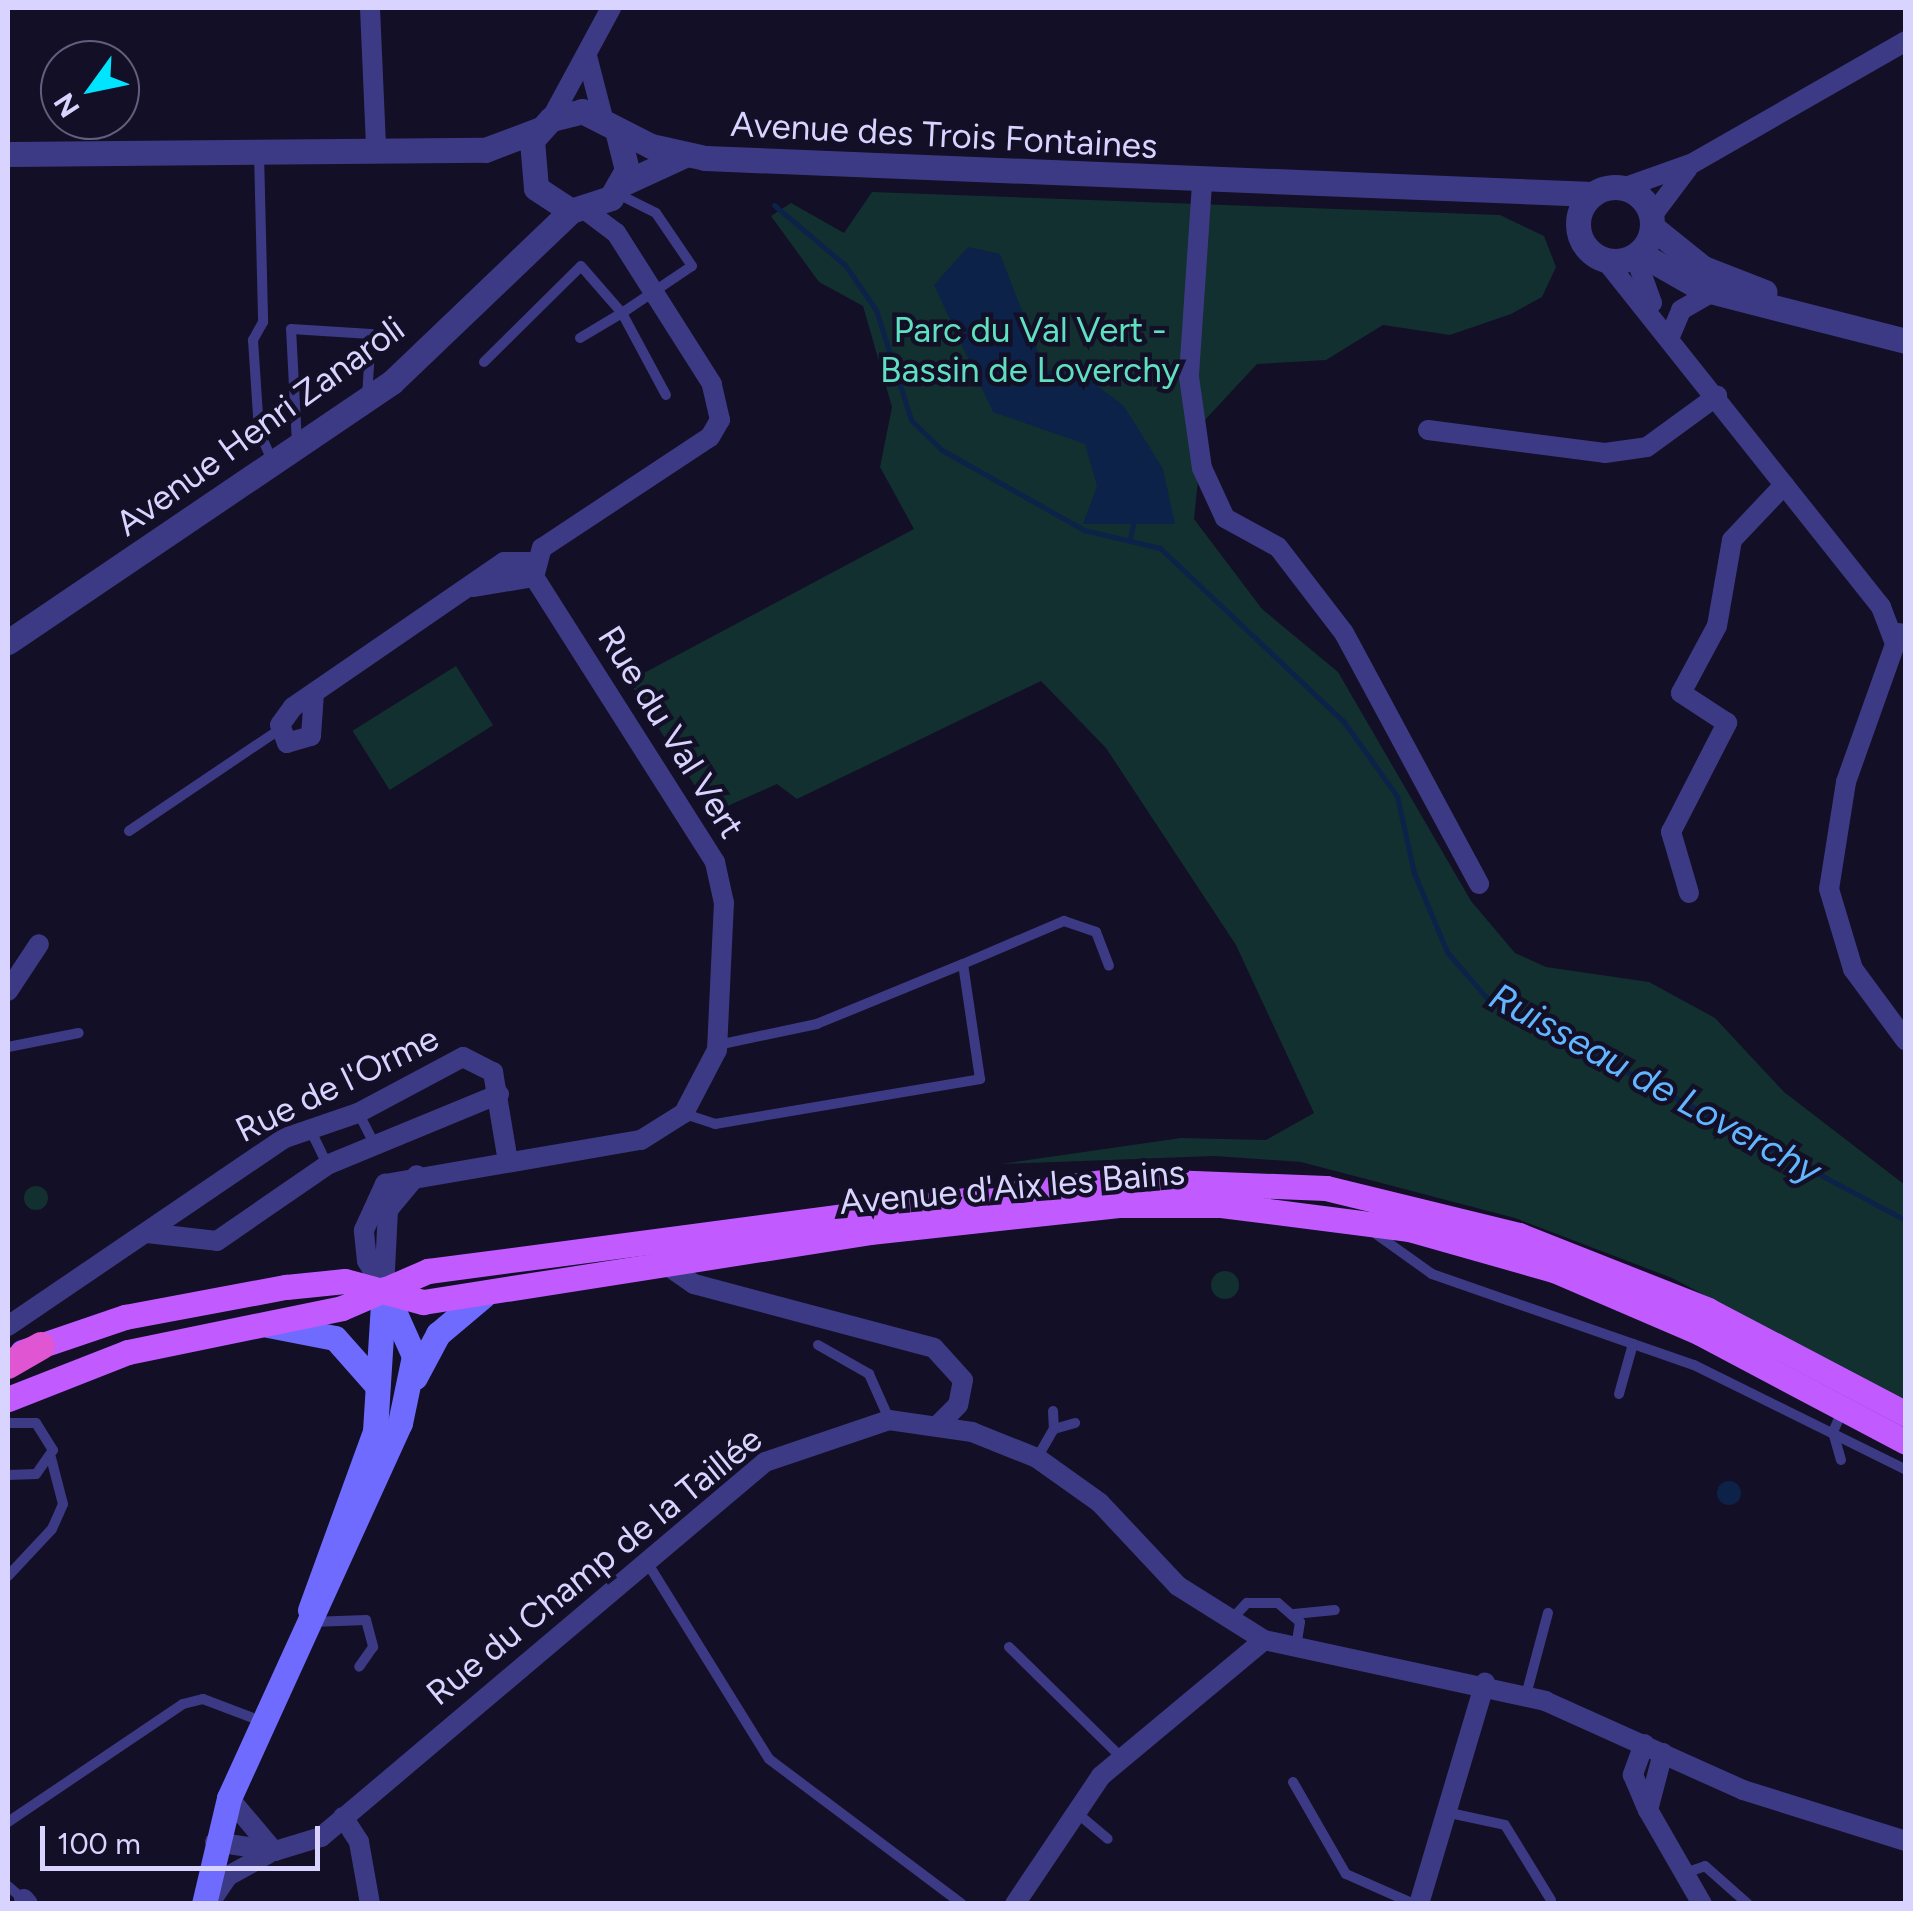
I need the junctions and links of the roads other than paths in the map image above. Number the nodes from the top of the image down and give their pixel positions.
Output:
1 (370, 8) edge
2 (612, 8) edge
3 (1906, 42) edge
4 (587, 56) junction
5 (544, 124) junction
6 (610, 124) junction
7 (376, 148) junction
8 (259, 150) junction
9 (485, 150) junction
10 (8, 154) edge
11 (683, 156) junction
12 (1693, 163) junction
13 (532, 180) junction
14 (1202, 184) junction
15 (1623, 188) junction
16 (616, 192) junction
17 (1593, 194) junction
18 (1520, 197) junction
19 (578, 210) junction
20 (1652, 222) junction
21 (616, 232) junction
22 (1578, 232) junction
23 (532, 243) junction
24 (1637, 255) junction
25 (1606, 261) junction
26 (1712, 292) junction
27 (654, 293) junction
28 (622, 313) junction
29 (1906, 327) edge
30 (1671, 334) junction
31 (580, 338) dead end
32 (1906, 341) edge
33 (484, 362) dead end
34 (666, 395) dead end
35 (1717, 396) junction
36 (366, 400) junction
37 (1428, 430) dead end
38 (298, 449) junction
39 (275, 465) junction
40 (1784, 485) junction
41 (534, 570) junction
42 (8, 642) edge
43 (1901, 642) edge
44 (1906, 674) edge
45 (314, 693) junction
46 (1880, 704) junction
47 (279, 730) junction
48 (129, 831) dead end
49 (1479, 884) dead end
50 (1689, 893) dead end
51 (39, 944) dead end
52 (963, 964) junction
53 (1109, 966) dead end
54 (8, 991) edge
55 (78, 1033) dead end
56 (1906, 1041) edge
57 (717, 1046) junction
58 (8, 1047) edge
59 (499, 1094) junction
60 (358, 1113) junction
61 (684, 1113) junction
62 (308, 1126) junction
63 (374, 1145) junction
64 (508, 1162) junction
65 (327, 1165) junction
66 (191, 1201) junction
67 (1316, 1213) junction
68 (139, 1235) junction
69 (193, 1238) junction
70 (668, 1266) junction
71 (384, 1289) junction
72 (483, 1296) junction
73 (253, 1324) junction
74 (8, 1326) edge
75 (1633, 1344) junction
76 (818, 1345) dead end
77 (40, 1346) junction
78 (8, 1356) edge
79 (8, 1365) edge
80 (412, 1381) junction
81 (377, 1387) junction
82 (1619, 1394) dead end
83 (8, 1399) edge
84 (1053, 1411) dead end
85 (1906, 1414) edge
86 (889, 1420) junction
87 (1838, 1420) junction
88 (8, 1422) edge
89 (1075, 1422) dead end
90 (938, 1424) junction
91 (1054, 1430) junction
92 (1906, 1442) edge
93 (51, 1458) junction
94 (1036, 1458) junction
95 (1841, 1460) dead end
96 (1906, 1470) edge
97 (8, 1475) edge
98 (644, 1558) junction
99 (8, 1576) edge
100 (1334, 1610) dead end
101 (1548, 1613) dead end
102 (1294, 1614) junction
103 (308, 1616) junction
104 (1230, 1622) junction
105 (1264, 1640) junction
106 (1010, 1647) dead end
107 (1296, 1649) junction
108 (359, 1667) dead end
109 (1485, 1683) junction
110 (1526, 1695) junction
111 (261, 1721) junction
112 (1644, 1744) junction
113 (1664, 1754) junction
114 (1122, 1757) junction
115 (1293, 1782) dead end
116 (230, 1798) junction
117 (1072, 1809) junction
118 (1648, 1810) junction
119 (1450, 1813) junction
120 (343, 1817) junction
121 (8, 1822) edge
122 (1108, 1839) dead end
123 (1906, 1841) edge
124 (215, 1842) junction
125 (275, 1851) junction
126 (1685, 1873) junction
127 (1551, 1900) dead end
128 (206, 1904) edge
129 (370, 1904) edge
130 (962, 1904) edge
131 (1015, 1904) edge
132 (1416, 1904) edge
133 (1702, 1904) edge
134 (1748, 1904) edge

1 - 7 street
2 - 4 street
3 - 12 street
4 - 5 street
4 - 6 street
5 - 6 street
5 - 9 street
5 - 13 street
6 - 11 street, Avenue des Trois Fontaines
6 - 16 street
7 - 8 street
7 - 9 street
8 - 10 street
8 - 39 lane
9 - 13 street
11 - 14 street, Avenue des Trois Fontaines
11 - 16 street, Avenue des Trois Fontaines
12 - 15 street
12 - 20 street
13 - 19 street
13 - 23 street
14 - 18 street, Avenue des Trois Fontaines
14 - 49 street, Avenue des Trois Fontaines
15 - 17 street
15 - 20 street
16 - 19 street
16 - 21 street
16 - 27 lane
17 - 18 street, Avenue des Trois Fontaines
17 - 22 street
18 - 22 street, Avenue des Trois Fontaines
19 - 21 street
19 - 23 street, Avenue Henri Zanaroli
20 - 24 street
20 - 29 street
21 - 27 street
22 - 25 street
23 - 36 street, Avenue Henri Zanaroli
24 - 25 street
24 - 26 street
24 - 30 street
25 - 30 street
26 - 30 street
26 - 32 street
27 - 28 lane
27 - 41 street
28 - 31 lane
28 - 33 lane
28 - 34 lane
30 - 35 street
35 - 37 street
35 - 40 street
36 - 38 street, Avenue Henri Zanaroli
36 - 38 lane
38 - 39 street, Avenue Henri Zanaroli
39 - 42 street, Avenue Henri Zanaroli
40 - 43 street
40 - 50 street
41 - 45 street
41 - 57 street, Rue du Val Vert
43 - 46 street
44 - 46 street
45 - 47 street
45 - 47 street
46 - 56 street
47 - 48 lane
51 - 54 street
52 - 53 lane
52 - 57 lane
52 - 61 lane
55 - 58 lane
57 - 61 street, Rue du Val Vert
59 - 60 street, Rue de l'Orme
59 - 63 street, Rue de l'Orme
59 - 64 street
60 - 62 street, Rue de l'Orme
60 - 63 lane
61 - 64 street
62 - 65 lane
62 - 66 street, Rue de l'Orme
63 - 65 street, Rue de l'Orme
64 - 71 street
65 - 69 street, Rue de l'Orme
66 - 68 street, Rue de l'Orme
66 - 69 lane
67 - 70 main road, Avenue d'Aix les Bains
67 - 75 lane
67 - 87 main road, Avenue d'Aix les Bains
68 - 69 street, Rue de l'Orme
68 - 74 street, Rue de l'Orme
70 - 72 main road, Avenue d'Aix les Bains
70 - 90 street
71 - 72 main road, Avenue d'Aix les Bains
71 - 73 main road, Avenue d'Aix les Bains
71 - 77 main road, Avenue d'Aix les Bains
71 - 80 main road
71 - 81 main road
71 - 85 main road, Avenue d'Aix les Bains
72 - 80 main road
73 - 81 main road
73 - 83 main road, Avenue d'Aix les Bains
75 - 82 lane
75 - 87 lane
76 - 86 lane
77 - 78 main road, Avenue d'Aix les Bains
77 - 79 highway
80 - 103 main road
81 - 103 main road
84 - 91 lane
86 - 90 street, Rue du Champ de la Taillée
86 - 98 street, Rue du Champ de la Taillée
87 - 92 main road, Avenue d'Aix les Bains
87 - 95 lane
87 - 96 lane
88 - 93 lane
89 - 91 lane
90 - 94 street, Rue du Champ de la Taillée
91 - 94 lane
93 - 97 lane
93 - 99 lane
94 - 104 street, Rue du Champ de la Taillée
98 - 120 street, Rue du Champ de la Taillée
98 - 130 lane
100 - 102 lane
101 - 110 lane
102 - 104 lane
102 - 107 lane
103 - 108 lane
103 - 111 main road
104 - 105 street, Rue du Champ de la Taillée
105 - 107 street, Rue du Champ de la Taillée
105 - 114 street
106 - 114 lane
107 - 109 street, Rue du Champ de la Taillée
109 - 110 street, Rue du Champ de la Taillée
109 - 119 street
110 - 112 street, Rue du Champ de la Taillée
111 - 116 main road
111 - 121 lane
112 - 113 street, Rue du Champ de la Taillée
112 - 118 street
113 - 118 street
113 - 123 street, Rue du Champ de la Taillée
114 - 117 street
115 - 132 lane
116 - 124 main road
116 - 125 street
117 - 122 lane
117 - 131 street
118 - 126 street
119 - 127 lane
119 - 132 street
120 - 125 street, Rue du Champ de la Taillée
120 - 129 street
124 - 125 street, Rue du Champ de la Taillée
124 - 128 main road
125 - 128 street, Rue du Champ de la Taillée
126 - 133 street
126 - 134 lane

